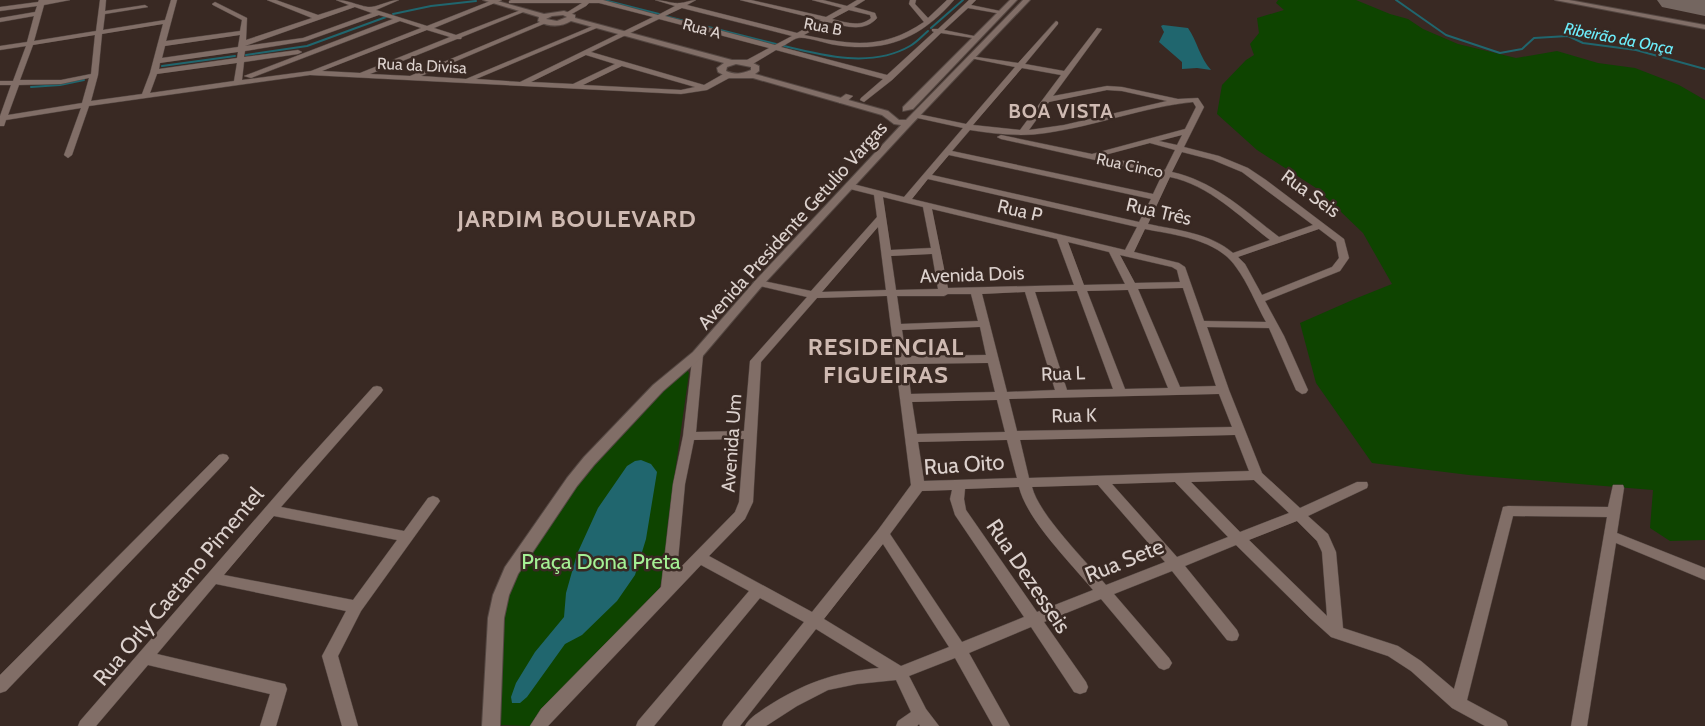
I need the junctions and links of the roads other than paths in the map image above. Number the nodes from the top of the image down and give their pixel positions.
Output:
1 (67, 0) edge
2 (103, 0) edge
3 (174, 0) edge
4 (270, 0) edge
5 (396, 0) edge
6 (588, 0) edge
7 (658, 0) edge
8 (693, 0) edge
9 (743, 0) edge
10 (816, 0) edge
11 (862, 0) edge
12 (913, 0) edge
13 (951, 0) edge
14 (973, 0) edge
15 (1014, 0) edge
16 (1027, 0) edge
17 (1558, 0) edge
18 (493, 1) edge
19 (508, 1) edge
20 (42, 2) edge
21 (347, 2) edge
22 (215, 4) dead end
23 (681, 6) junction
24 (966, 6) junction
25 (145, 7) dead end
26 (848, 8) junction
27 (0, 9) edge
28 (369, 10) junction
29 (523, 11) junction
30 (380, 12) junction
31 (1002, 12) junction
32 (101, 13) junction
33 (37, 14) junction
34 (546, 17) junction
35 (659, 17) junction
36 (319, 18) junction
37 (568, 18) junction
38 (400, 19) junction
39 (0, 20) edge
40 (826, 20) junction
41 (166, 22) junction
42 (928, 22) junction
43 (1056, 23) dead end
44 (597, 26) junction
45 (426, 28) junction
46 (922, 28) junction
47 (1705, 28) edge
48 (1099, 29) dead end
49 (589, 30) junction
50 (938, 31) junction
51 (100, 32) junction
52 (243, 33) junction
53 (626, 34) junction
54 (797, 35) junction
55 (459, 38) junction
56 (617, 38) junction
57 (977, 38) junction
58 (30, 44) junction
59 (162, 44) junction
60 (242, 47) junction
61 (776, 47) junction
62 (0, 48) edge
63 (320, 49) junction
64 (586, 53) junction
65 (972, 58) junction
66 (240, 60) junction
67 (157, 61) junction
68 (733, 62) junction
69 (748, 63) junction
70 (620, 64) junction
71 (1019, 66) junction
72 (721, 68) junction
73 (756, 69) junction
74 (154, 72) junction
75 (310, 73) junction
76 (1066, 74) junction
77 (94, 75) junction
78 (728, 75) junction
79 (359, 76) junction
80 (746, 76) junction
81 (409, 78) junction
82 (889, 78) junction
83 (237, 81) junction
84 (467, 81) junction
85 (0, 83) edge
86 (17, 83) junction
87 (522, 84) junction
88 (573, 87) junction
89 (704, 88) junction
90 (145, 96) junction
91 (846, 99) junction
92 (864, 100) junction
93 (1047, 100) junction
94 (1179, 101) junction
95 (86, 104) junction
96 (904, 110) junction
97 (891, 116) junction
98 (914, 117) junction
99 (1, 121) edge
100 (967, 128) junction
101 (1188, 131) junction
102 (1023, 132) junction
103 (1150, 141) junction
104 (1180, 148) junction
105 (946, 152) junction
106 (68, 155) dead end
107 (1092, 156) junction
108 (1168, 172) junction
109 (927, 176) junction
110 (849, 186) junction
111 (878, 193) junction
112 (1156, 197) junction
113 (906, 200) junction
114 (927, 205) junction
115 (881, 218) junction
116 (1142, 225) junction
117 (1321, 225) junction
118 (1061, 237) junction
119 (1277, 240) junction
120 (1113, 250) junction
121 (936, 252) junction
122 (886, 253) junction
123 (1128, 254) junction
124 (1233, 256) junction
125 (759, 283) junction
126 (1186, 285) junction
127 (1132, 287) junction
128 (1080, 288) junction
129 (1029, 290) junction
130 (976, 292) junction
131 (944, 293) junction
132 (892, 294) junction
133 (813, 295) junction
134 (1260, 300) junction
135 (984, 324) junction
136 (1200, 324) junction
137 (1273, 325) junction
138 (896, 327) junction
139 (697, 355) junction
140 (992, 359) junction
141 (900, 360) junction
142 (377, 390) dead end
143 (1174, 390) junction
144 (1223, 390) junction
145 (1302, 390) dead end
146 (1120, 391) junction
147 (1062, 393) junction
148 (1001, 395) junction
149 (905, 398) junction
150 (1238, 431) junction
151 (752, 435) junction
152 (1013, 435) junction
153 (689, 436) junction
154 (911, 438) junction
155 (223, 458) dead end
156 (1257, 475) junction
157 (1179, 478) junction
158 (1101, 480) junction
159 (1024, 482) junction
160 (960, 484) junction
161 (1362, 485) dead end
162 (918, 486) junction
163 (1618, 488) dead end
164 (433, 501) dead end
165 (271, 510) junction
166 (1613, 512) junction
167 (1298, 514) junction
168 (883, 534) junction
169 (1609, 535) junction
170 (407, 537) junction
171 (1238, 538) junction
172 (699, 558) junction
173 (1174, 563) junction
174 (1705, 574) edge
175 (213, 578) junction
176 (668, 588) junction
177 (758, 590) junction
178 (1104, 592) junction
179 (356, 607) junction
180 (1032, 619) junction
181 (814, 620) junction
182 (1336, 632) junction
183 (1232, 634) dead end
184 (959, 650) junction
185 (145, 658) junction
186 (1164, 663) dead end
187 (900, 673) junction
188 (0, 686) edge
189 (1080, 687) dead end
190 (1458, 703) junction
191 (920, 714) junction
192 (86, 726) edge
193 (268, 726) edge
194 (350, 726) edge
195 (491, 726) edge
196 (538, 726) edge
197 (644, 726) edge
198 (730, 726) edge
199 (753, 726) edge
200 (904, 726) edge
201 (931, 726) edge
202 (1002, 726) edge
203 (1500, 726) edge
204 (1579, 726) edge

1 - 20 street
2 - 32 street
3 - 41 street
4 - 36 street
5 - 28 street
6 - 19 street, Rua A
6 - 35 street, Rua A
6 - 37 street
7 - 23 street, Rua B
8 - 23 street
9 - 40 street
10 - 26 street
11 - 26 street
12 - 42 street
13 - 42 street, Rua B
14 - 24 street
15 - 31 street
16 - 65 street, Avenida Presidente Getulio Vargas
17 - 47 street
18 - 29 street
18 - 45 street
19 - 34 street
20 - 27 street
20 - 33 street
21 - 28 street
21 - 36 street
22 - 52 street
23 - 35 street
23 - 54 street, Rua B
24 - 31 street
24 - 50 street
25 - 32 street
26 - 40 street
26 - 40 street
28 - 30 street
29 - 34 street
29 - 55 street
30 - 38 street
30 - 60 street
31 - 57 street
32 - 51 street
33 - 39 street
33 - 58 street
34 - 37 street
34 - 81 street
35 - 53 street
35 - 61 street, Rua A
36 - 60 street
37 - 44 street
37 - 49 street
38 - 45 street
38 - 63 street
40 - 54 street
41 - 51 street
41 - 59 street
42 - 46 street, Rua B
43 - 71 street
44 - 49 street
44 - 53 street
45 - 55 street
45 - 75 street
46 - 50 street
46 - 54 street, Rua B
48 - 76 street
49 - 56 street
49 - 84 street
50 - 57 street
50 - 82 street
51 - 58 street
51 - 77 street
52 - 59 street
52 - 60 street
53 - 56 street
53 - 68 street
54 - 61 street
55 - 79 street
56 - 64 street
56 - 72 street
57 - 96 street
58 - 62 street
58 - 86 street
59 - 67 street
60 - 66 street
60 - 67 street
61 - 69 street
61 - 82 street, Rua A
63 - 66 street
63 - 83 street
64 - 70 street
64 - 87 street
65 - 71 street
65 - 98 street, Avenida Presidente Getulio Vargas
66 - 74 street
66 - 83 street
67 - 74 street
68 - 69 street
68 - 72 street
69 - 73 street
70 - 88 street
70 - 89 street
71 - 76 street
71 - 100 street
72 - 78 street
73 - 80 street
73 - 91 street
74 - 90 street
75 - 79 street, Rua da Divisa
75 - 83 street, Rua da Divisa
76 - 93 street
77 - 86 street
77 - 95 street
78 - 80 street
78 - 89 street, Rua da Divisa
79 - 81 street, Rua da Divisa
80 - 91 street
81 - 84 street, Rua da Divisa
82 - 92 street
83 - 90 street, Rua da Divisa
84 - 87 street, Rua da Divisa
85 - 86 street
86 - 99 street
87 - 88 street, Rua da Divisa
88 - 89 street, Rua da Divisa
90 - 95 street, Rua da Divisa
91 - 92 street
91 - 97 street
92 - 96 street
93 - 94 street
93 - 102 street
94 - 101 street
94 - 102 street
95 - 99 street, Rua da Divisa
95 - 106 street
96 - 97 street
96 - 98 street
97 - 98 street
98 - 100 street
98 - 110 street, Avenida Presidente Getulio Vargas
100 - 102 street
100 - 105 street
100 - 107 street, Rua Cinco
101 - 103 street
101 - 104 street
103 - 104 street, Rua Seis
103 - 107 street
104 - 108 street
104 - 117 street, Rua Seis
105 - 109 street
105 - 112 street
107 - 108 street, Rua Cinco
108 - 112 street
108 - 119 street, Rua Cinco
109 - 113 street
109 - 116 street, Rua Três
110 - 111 street, Rua P
110 - 125 street, Avenida Presidente Getulio Vargas
111 - 113 street, Rua P
111 - 115 street
112 - 116 street
113 - 114 street, Rua P
114 - 118 street, Rua P
114 - 121 street
115 - 122 street
115 - 133 street, Avenida Um
116 - 123 street
116 - 124 street, Rua Três
117 - 119 street
117 - 134 street, Rua Seis
118 - 120 street, Rua P
118 - 128 street
119 - 124 street
120 - 123 street, Rua P
120 - 127 street
121 - 122 street
121 - 131 street
122 - 132 street
123 - 126 street, Rua P
124 - 134 street, Rua Três
125 - 133 street, Avenida Dois
125 - 139 street, Avenida Presidente Getulio Vargas
126 - 127 street, Avenida Dois
126 - 136 street
127 - 128 street, Avenida Dois
127 - 143 street
128 - 129 street, Avenida Dois
128 - 146 street
129 - 130 street, Avenida Dois
129 - 147 street
130 - 131 street, Avenida Dois
130 - 135 street
131 - 132 street, Avenida Dois
132 - 133 street, Avenida Dois
132 - 138 street
133 - 151 street, Avenida Um
134 - 137 street, Rua Três
135 - 138 street
135 - 140 street
136 - 137 street
136 - 144 street
137 - 145 street, Rua Três
138 - 141 street
139 - 153 street
139 - 195 street, Avenida Presidente Getulio Vargas
140 - 141 street
140 - 148 street
141 - 149 street
142 - 165 street, Rua Orly Caetano Pimentel
143 - 144 street, Rua L
143 - 146 street, Rua L
144 - 150 street
146 - 147 street, Rua L
147 - 148 street, Rua L
148 - 149 street, Rua L
148 - 152 street
149 - 154 street
150 - 152 street, Rua K
150 - 156 street
151 - 153 street
151 - 172 street, Avenida Um
152 - 154 street, Rua K
152 - 159 street
153 - 176 street
154 - 162 street
155 - 188 street
156 - 157 street, Rua Oito
156 - 167 street
157 - 158 street, Rua Oito
157 - 171 street
158 - 159 street, Rua Oito
158 - 173 street
159 - 160 street, Rua Oito
159 - 178 street
160 - 162 street, Rua Oito
160 - 180 street, Rua Dezesseis
161 - 167 street, Rua Sete
162 - 168 street, Rua Oito
163 - 166 street
164 - 170 street
165 - 170 street
165 - 175 street, Rua Orly Caetano Pimentel
166 - 169 street
166 - 190 street
167 - 171 street, Rua Sete
167 - 182 street
168 - 181 street, Rua Oito
168 - 184 street
169 - 174 street
169 - 204 street
170 - 179 street
171 - 173 street, Rua Sete
171 - 182 street
172 - 176 street, Avenida Um
172 - 177 street
173 - 178 street, Rua Sete
173 - 183 street
175 - 179 street
175 - 185 street, Rua Orly Caetano Pimentel
176 - 196 street, Avenida Um
177 - 181 street
177 - 197 street
178 - 180 street, Rua Sete
178 - 186 street
179 - 194 street
180 - 184 street, Rua Sete
180 - 189 street, Rua Dezesseis
181 - 187 street
181 - 198 street, Rua Oito
182 - 190 street
184 - 187 street, Rua Sete
184 - 202 street
185 - 192 street, Rua Orly Caetano Pimentel
185 - 193 street
187 - 191 street
187 - 199 street
190 - 203 street
191 - 200 street
191 - 201 street

